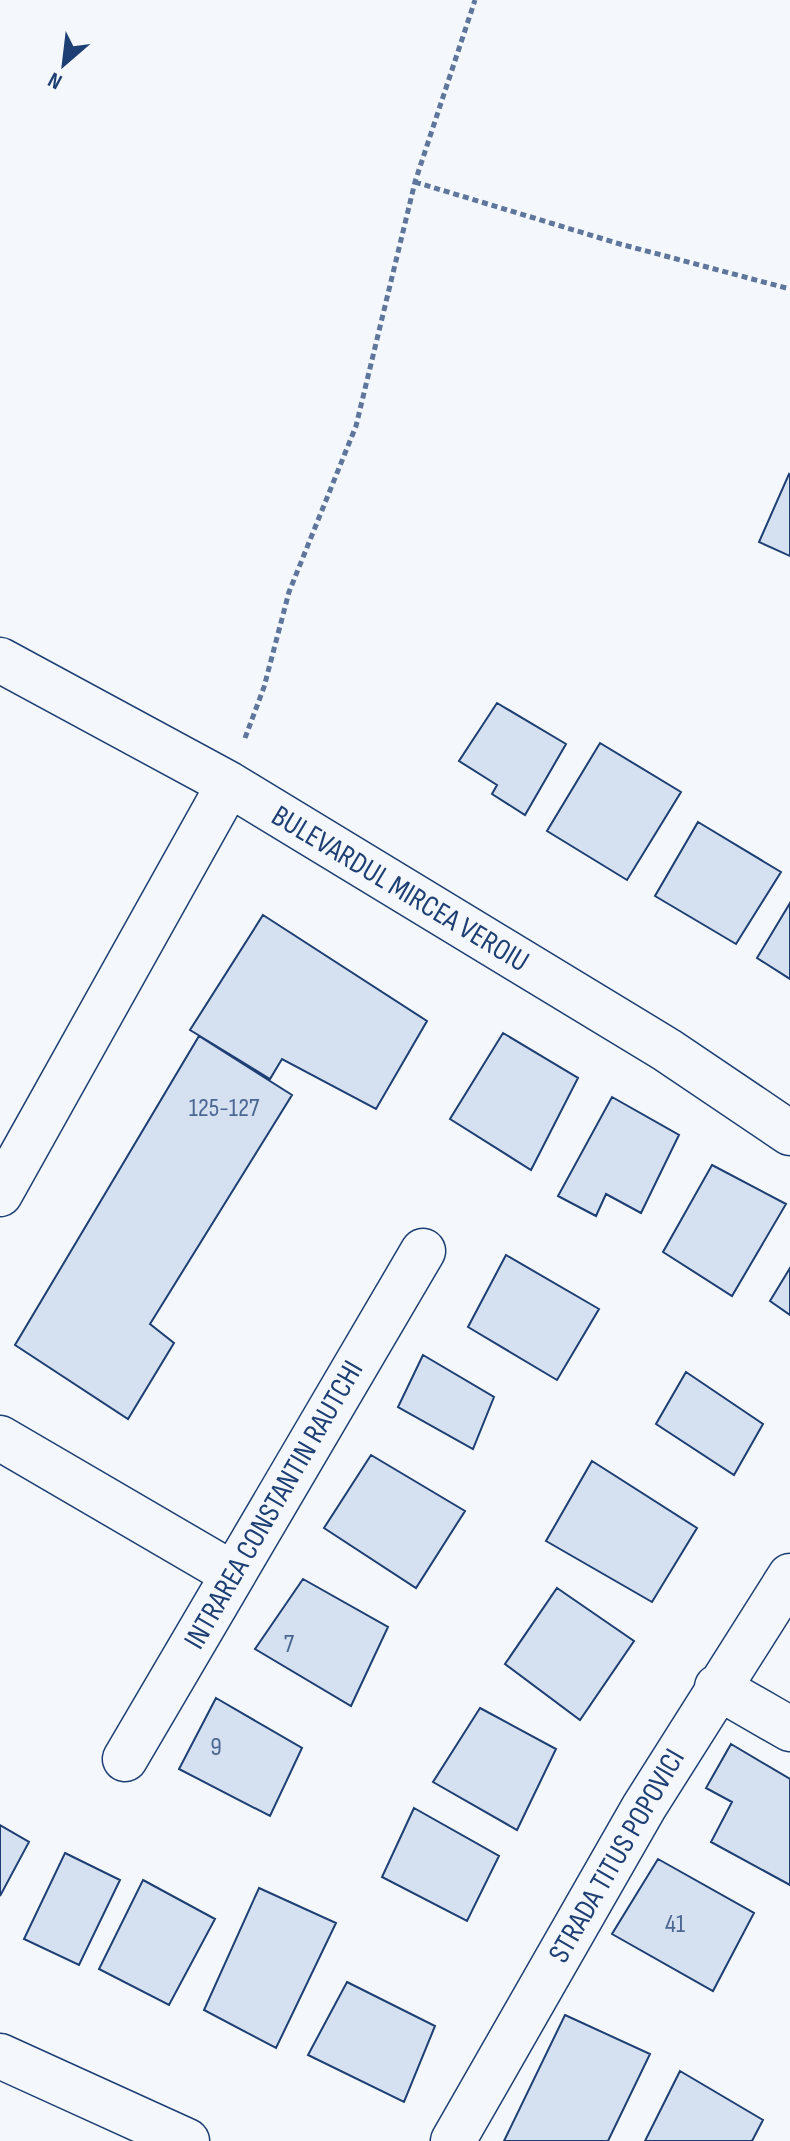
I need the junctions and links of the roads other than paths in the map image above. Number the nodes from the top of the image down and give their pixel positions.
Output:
1 (0, 660) edge
2 (229, 784) junction
3 (790, 1133) edge
4 (0, 1194) edge
5 (423, 1251) dead end
6 (0, 1438) edge
7 (233, 1574) junction
8 (790, 1576) edge
9 (717, 1687) junction
10 (790, 1729) edge
11 (125, 1759) dead end
12 (0, 2056) edge
13 (187, 2141) edge
14 (453, 2141) edge

1 - 2 street, BULEVARDUL MIRCEA VEROIU
2 - 3 street, BULEVARDUL MIRCEA VEROIU
2 - 4 street
5 - 7 street, INTRAREA CONSTANTIN RAUTCHI
6 - 7 street
7 - 11 street, INTRAREA CONSTANTIN RAUTCHI
8 - 9 street, STRADA TITUS POPOVICI
9 - 10 street
9 - 14 street, STRADA TITUS POPOVICI
12 - 13 street

